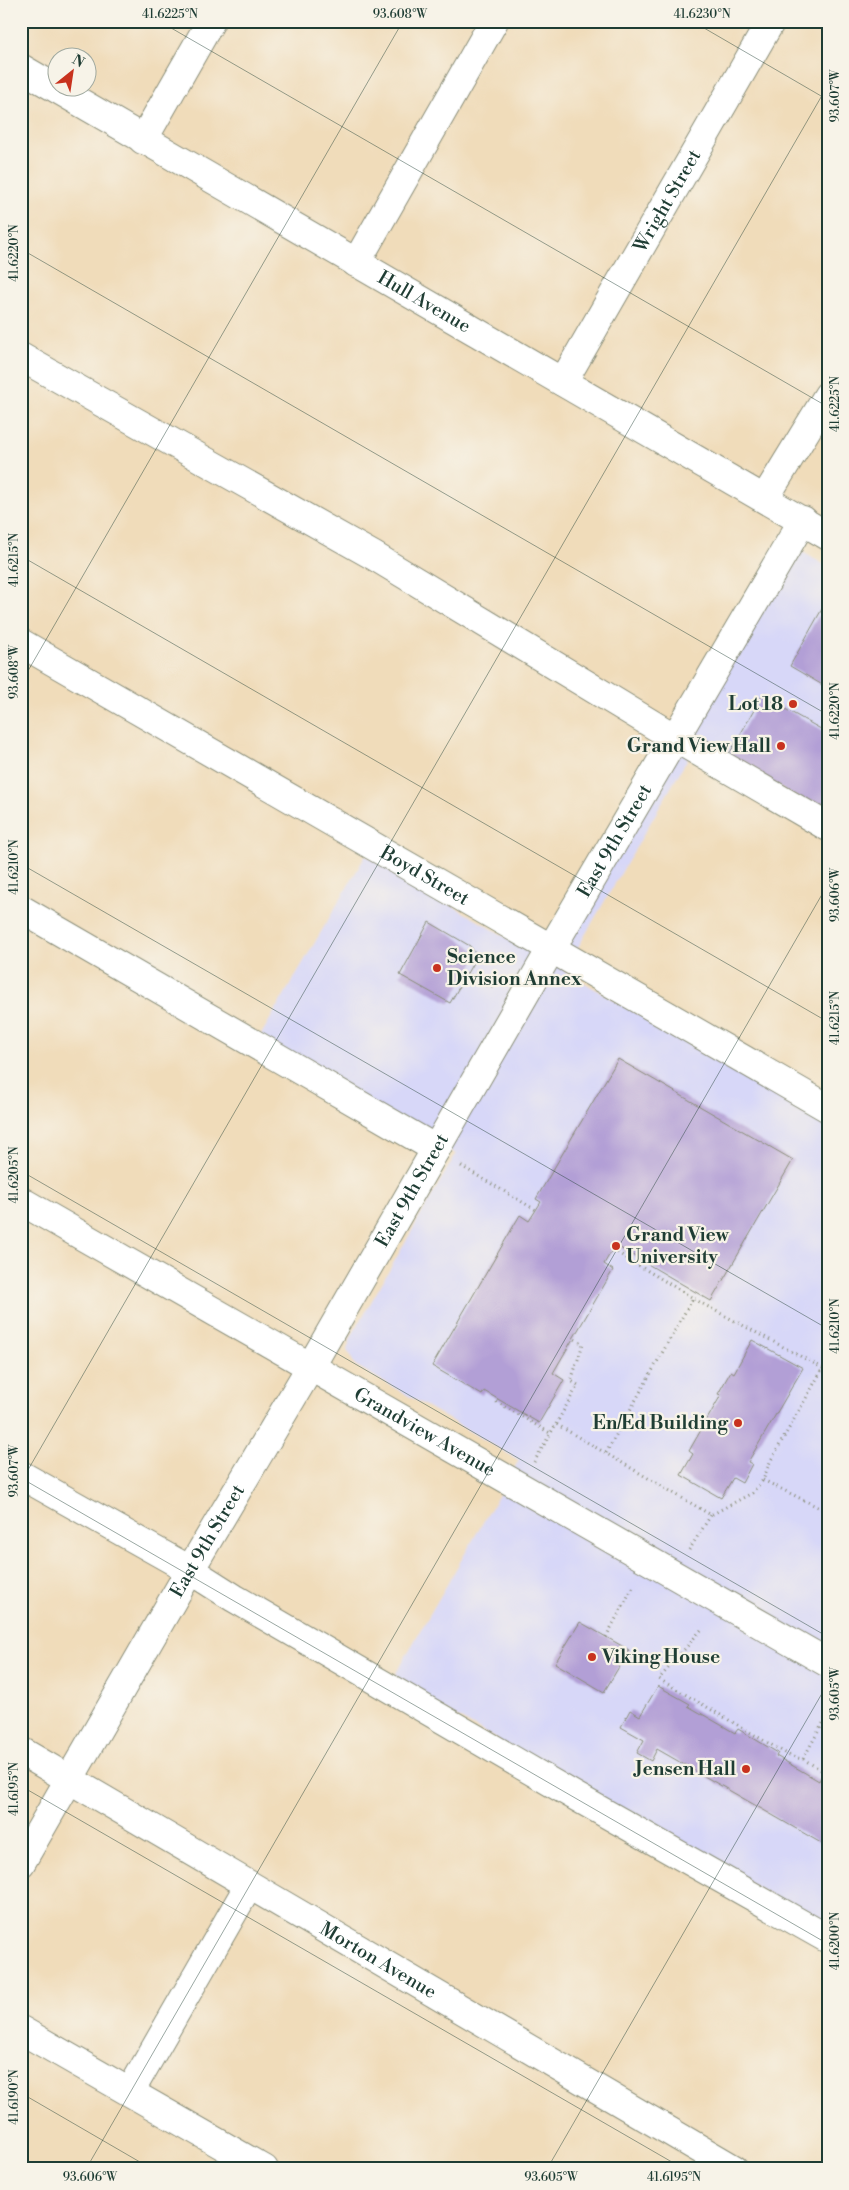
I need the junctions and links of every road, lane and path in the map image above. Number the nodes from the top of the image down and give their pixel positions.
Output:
1 (211, 21) edge
2 (494, 21) edge
3 (771, 21) edge
4 (21, 68) edge
5 (143, 140) junction
6 (356, 263) junction
7 (21, 357) edge
8 (563, 382) junction
9 (828, 395) edge
10 (765, 498) junction
11 (803, 520) junction
12 (828, 536) edge
13 (21, 643) edge
14 (675, 738) junction
15 (828, 827) edge
16 (21, 909) edge
17 (551, 949) junction
18 (828, 1108) edge
19 (436, 1150) junction
20 (21, 1201) edge
21 (536, 1210) dead end
22 (613, 1250) dead end
23 (693, 1298) junction
24 (574, 1338) dead end
25 (311, 1366) junction
26 (823, 1368) junction
27 (828, 1371) edge
28 (497, 1398) dead end
29 (556, 1424) junction
30 (550, 1434) junction
31 (606, 1453) junction
32 (21, 1475) edge
33 (763, 1480) junction
34 (520, 1486) junction
35 (828, 1512) edge
36 (711, 1515) junction
37 (649, 1560) junction
38 (190, 1570) junction
39 (674, 1575) junction
40 (702, 1630) dead end
41 (606, 1637) dead end
42 (828, 1663) edge
43 (828, 1714) edge
44 (21, 1752) edge
45 (803, 1759) junction
46 (828, 1774) edge
47 (70, 1779) junction
48 (21, 1863) edge
49 (249, 1885) junction
50 (828, 1939) edge
51 (21, 2030) edge
52 (130, 2092) junction
53 (264, 2169) edge
54 (734, 2169) edge

1 - 5 street
2 - 6 street
3 - 8 street, Wright Street
4 - 5 street, Hull Avenue
5 - 6 street, Hull Avenue
6 - 8 street, Hull Avenue
7 - 14 street
8 - 10 street, Hull Avenue
9 - 10 street
10 - 11 street, Hull Avenue
11 - 12 street, Hull Avenue
11 - 14 street, East 9th Street
13 - 17 street, Boyd Street
14 - 15 street
14 - 17 street, East 9th Street
16 - 19 street
17 - 18 street, Boyd Street
17 - 19 street, East 9th Street
19 - 21 path
19 - 25 street, East 9th Street
20 - 25 street, Grandview Avenue
22 - 23 path
23 - 26 path
23 - 31 path
24 - 29 path
25 - 34 street, Grandview Avenue
25 - 38 street, East 9th Street
26 - 27 path
26 - 33 path
28 - 30 path
29 - 30 path
29 - 31 path
30 - 34 path
31 - 36 path
32 - 38 street
33 - 35 path
33 - 36 path
34 - 37 street, Grandview Avenue
36 - 39 path
37 - 39 street, Grandview Avenue
37 - 41 path
38 - 47 street, East 9th Street
38 - 50 street
39 - 42 street, Grandview Avenue
40 - 45 path
43 - 45 path
44 - 47 street, Morton Avenue
45 - 46 path
47 - 48 street, East 9th Street
47 - 49 street, Morton Avenue
49 - 52 street
49 - 54 street, Morton Avenue
51 - 52 street
52 - 53 street

